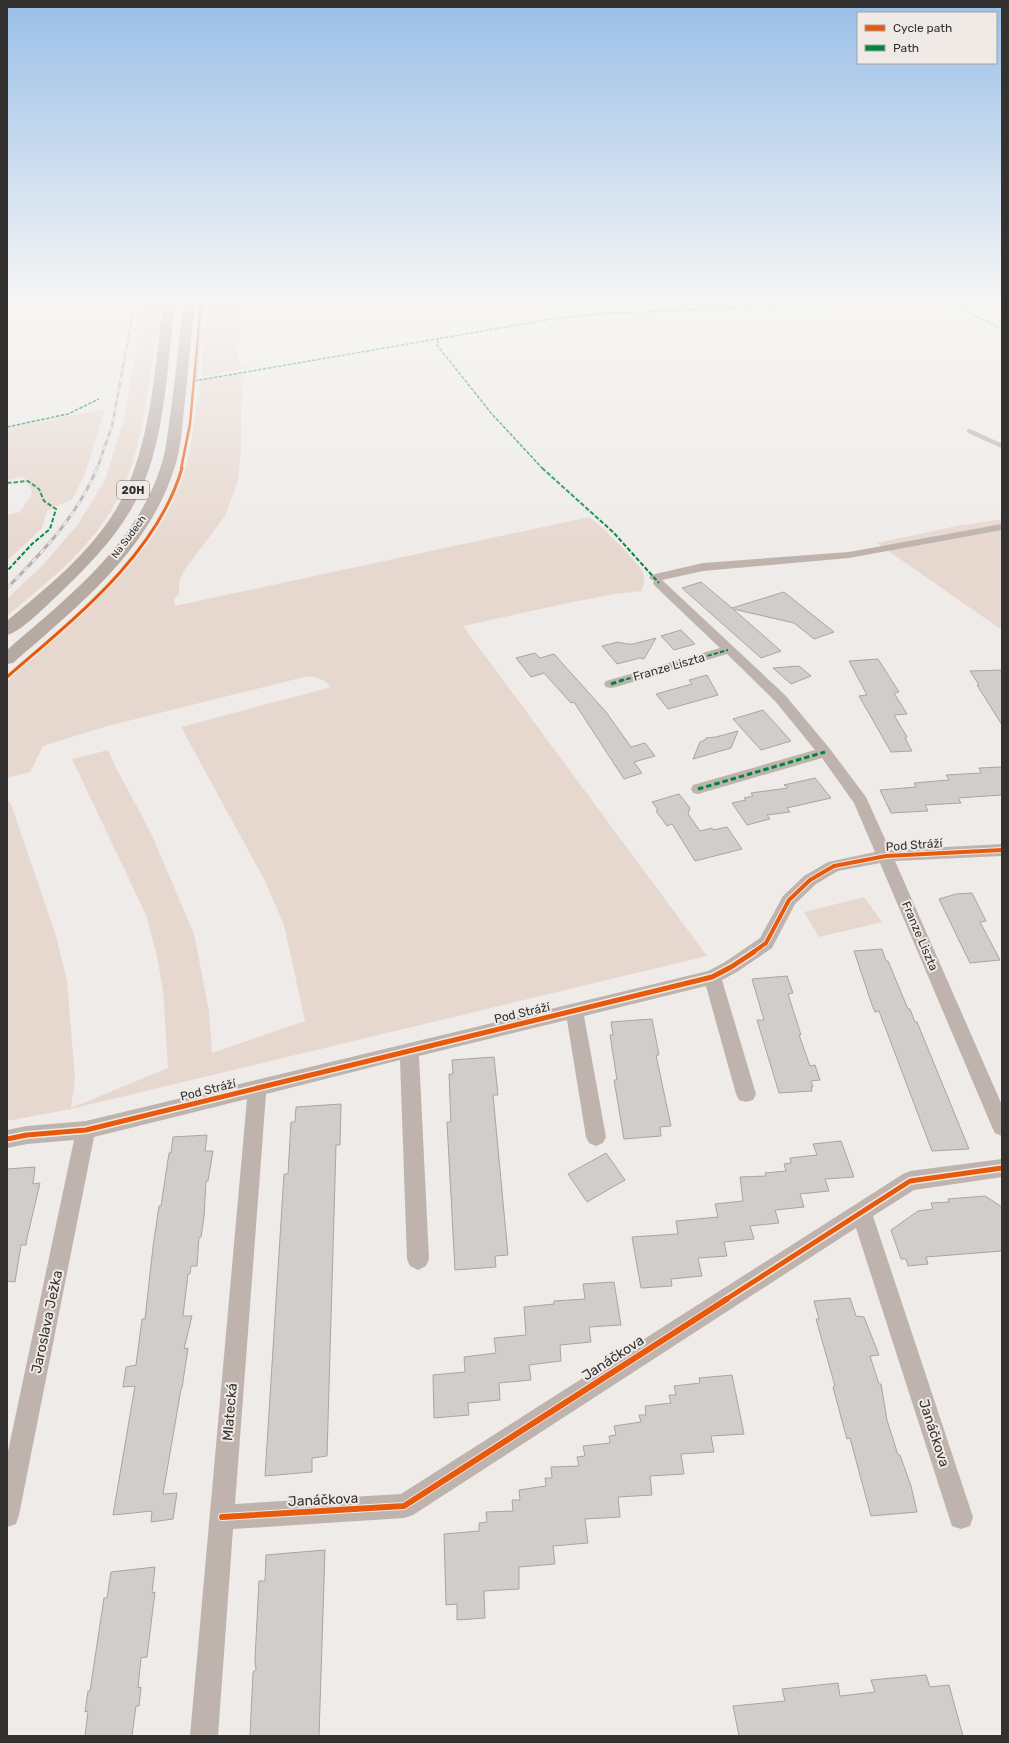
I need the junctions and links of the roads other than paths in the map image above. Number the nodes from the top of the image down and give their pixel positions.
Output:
1 (157, 384) edge
2 (180, 384) edge
3 (969, 431) dead end
4 (1002, 446) edge
5 (1002, 527) edge
6 (7, 630) edge
7 (728, 650) junction
8 (7, 659) edge
9 (611, 684) dead end
10 (825, 752) junction
11 (698, 789) dead end
12 (1002, 850) edge
13 (886, 856) junction
14 (712, 977) junction
15 (574, 1011) junction
16 (409, 1050) junction
17 (257, 1088) junction
18 (746, 1094) dead end
19 (1002, 1127) edge
20 (86, 1130) junction
21 (596, 1137) dead end
22 (7, 1139) edge
23 (1002, 1168) edge
24 (861, 1212) junction
25 (418, 1259) dead end
26 (7, 1514) edge
27 (222, 1517) junction
28 (961, 1517) dead end
29 (204, 1736) edge

1 - 6 main road, Na Sudech / 20H
2 - 8 main road, Na Sudech / 20H
3 - 4 lane
5 - 7 street, Franze Liszta
7 - 9 street, Franze Liszta
7 - 10 street, Franze Liszta
10 - 11 street
10 - 13 street, Franze Liszta
12 - 13 street, Pod Stráží
13 - 14 street, Pod Stráží
13 - 19 street, Franze Liszta
14 - 15 street, Pod Stráží
14 - 18 street
15 - 16 street, Pod Stráží
15 - 21 street
16 - 17 street, Pod Stráží
16 - 25 street
17 - 20 street, Pod Stráží
17 - 27 street, Mlatecká
20 - 22 street, Pod Stráží
20 - 26 street, Jaroslava Ježka
23 - 24 street, Janáčkova
24 - 27 street, Janáčkova
24 - 28 street, Janáčkova
27 - 29 street, Mlatecká

